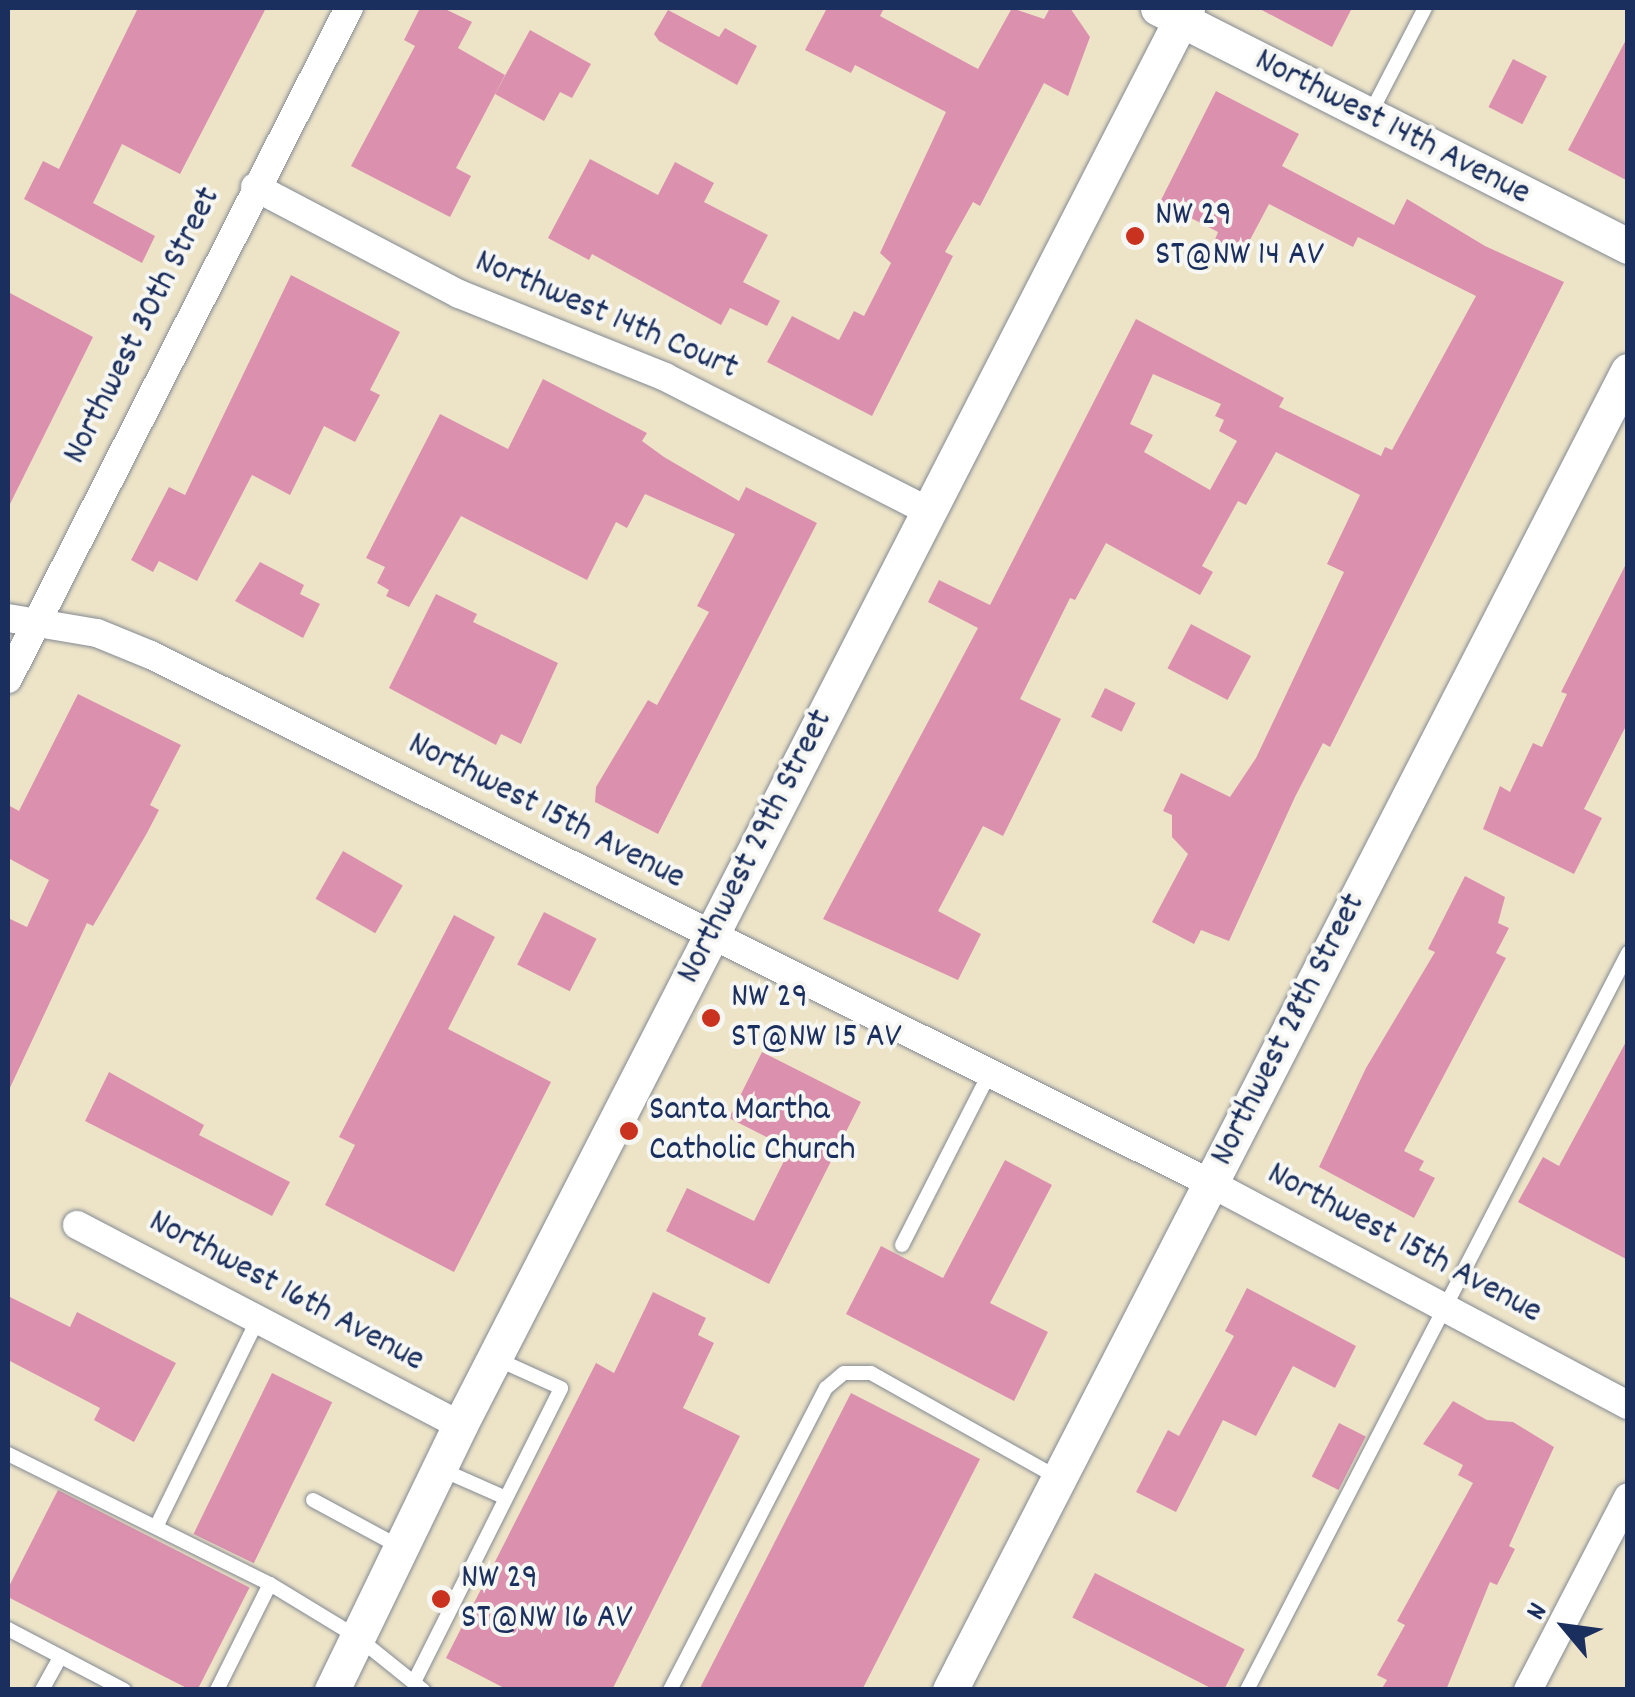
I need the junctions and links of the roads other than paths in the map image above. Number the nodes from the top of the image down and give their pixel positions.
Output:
1 (348, 8) edge
2 (1425, 8) edge
3 (1175, 12) edge
4 (1369, 116) junction
5 (255, 187) junction
6 (1628, 246) edge
7 (1628, 371) edge
8 (928, 511) junction
9 (8, 618) edge
10 (35, 625) junction
11 (8, 679) edge
12 (710, 937) junction
13 (1628, 953) edge
14 (989, 1074) junction
15 (1210, 1183) junction
16 (78, 1225) dead end
17 (902, 1245) dead end
18 (1444, 1307) junction
19 (258, 1320) junction
20 (495, 1357) junction
21 (1628, 1405) edge
22 (460, 1425) junction
23 (8, 1454) edge
24 (438, 1468) junction
25 (1058, 1478) junction
26 (1628, 1497) edge
27 (506, 1498) junction
28 (313, 1500) dead end
29 (157, 1524) junction
30 (399, 1546) junction
31 (270, 1584) junction
32 (8, 1629) edge
33 (357, 1637) junction
34 (60, 1657) junction
35 (419, 1685) edge
36 (42, 1690) edge
37 (124, 1690) edge
38 (218, 1690) edge
39 (332, 1690) edge
40 (670, 1690) edge
41 (950, 1690) edge
42 (1247, 1690) edge
43 (1528, 1690) edge

1 - 5 street, Northwest 30th Street
2 - 4 lane
3 - 4 street, Northwest 14th Avenue
3 - 8 street, Northwest 29th Street
4 - 6 street, Northwest 14th Avenue
5 - 8 street, Northwest 14th Court
5 - 10 street, Northwest 30th Street
7 - 15 street, Northwest 28th Street
8 - 12 street, Northwest 29th Street
9 - 10 street, Northwest 15th Avenue
10 - 11 street, Northwest 30th Street
10 - 12 street, Northwest 15th Avenue
12 - 14 street, Northwest 15th Avenue
12 - 20 street, Northwest 29th Street
13 - 18 lane
14 - 15 street, Northwest 15th Avenue
14 - 17 lane
15 - 18 street, Northwest 15th Avenue
15 - 25 street, Northwest 28th Street
16 - 19 street, Northwest 16th Avenue
18 - 21 street, Northwest 15th Avenue
18 - 42 lane
19 - 22 street, Northwest 16th Avenue
19 - 29 lane
20 - 22 street, Northwest 29th Street
20 - 27 lane
22 - 24 street, Northwest 29th Street
23 - 29 lane
24 - 27 lane
24 - 30 street, Northwest 29th Street
25 - 40 lane
25 - 41 street, Northwest 28th Street
26 - 43 street
27 - 35 lane
28 - 30 lane
29 - 31 lane
30 - 33 street, Northwest 29th Street
31 - 33 lane
31 - 38 lane
32 - 34 lane
33 - 35 lane
33 - 39 street, Northwest 29th Street
34 - 36 lane
34 - 37 lane

